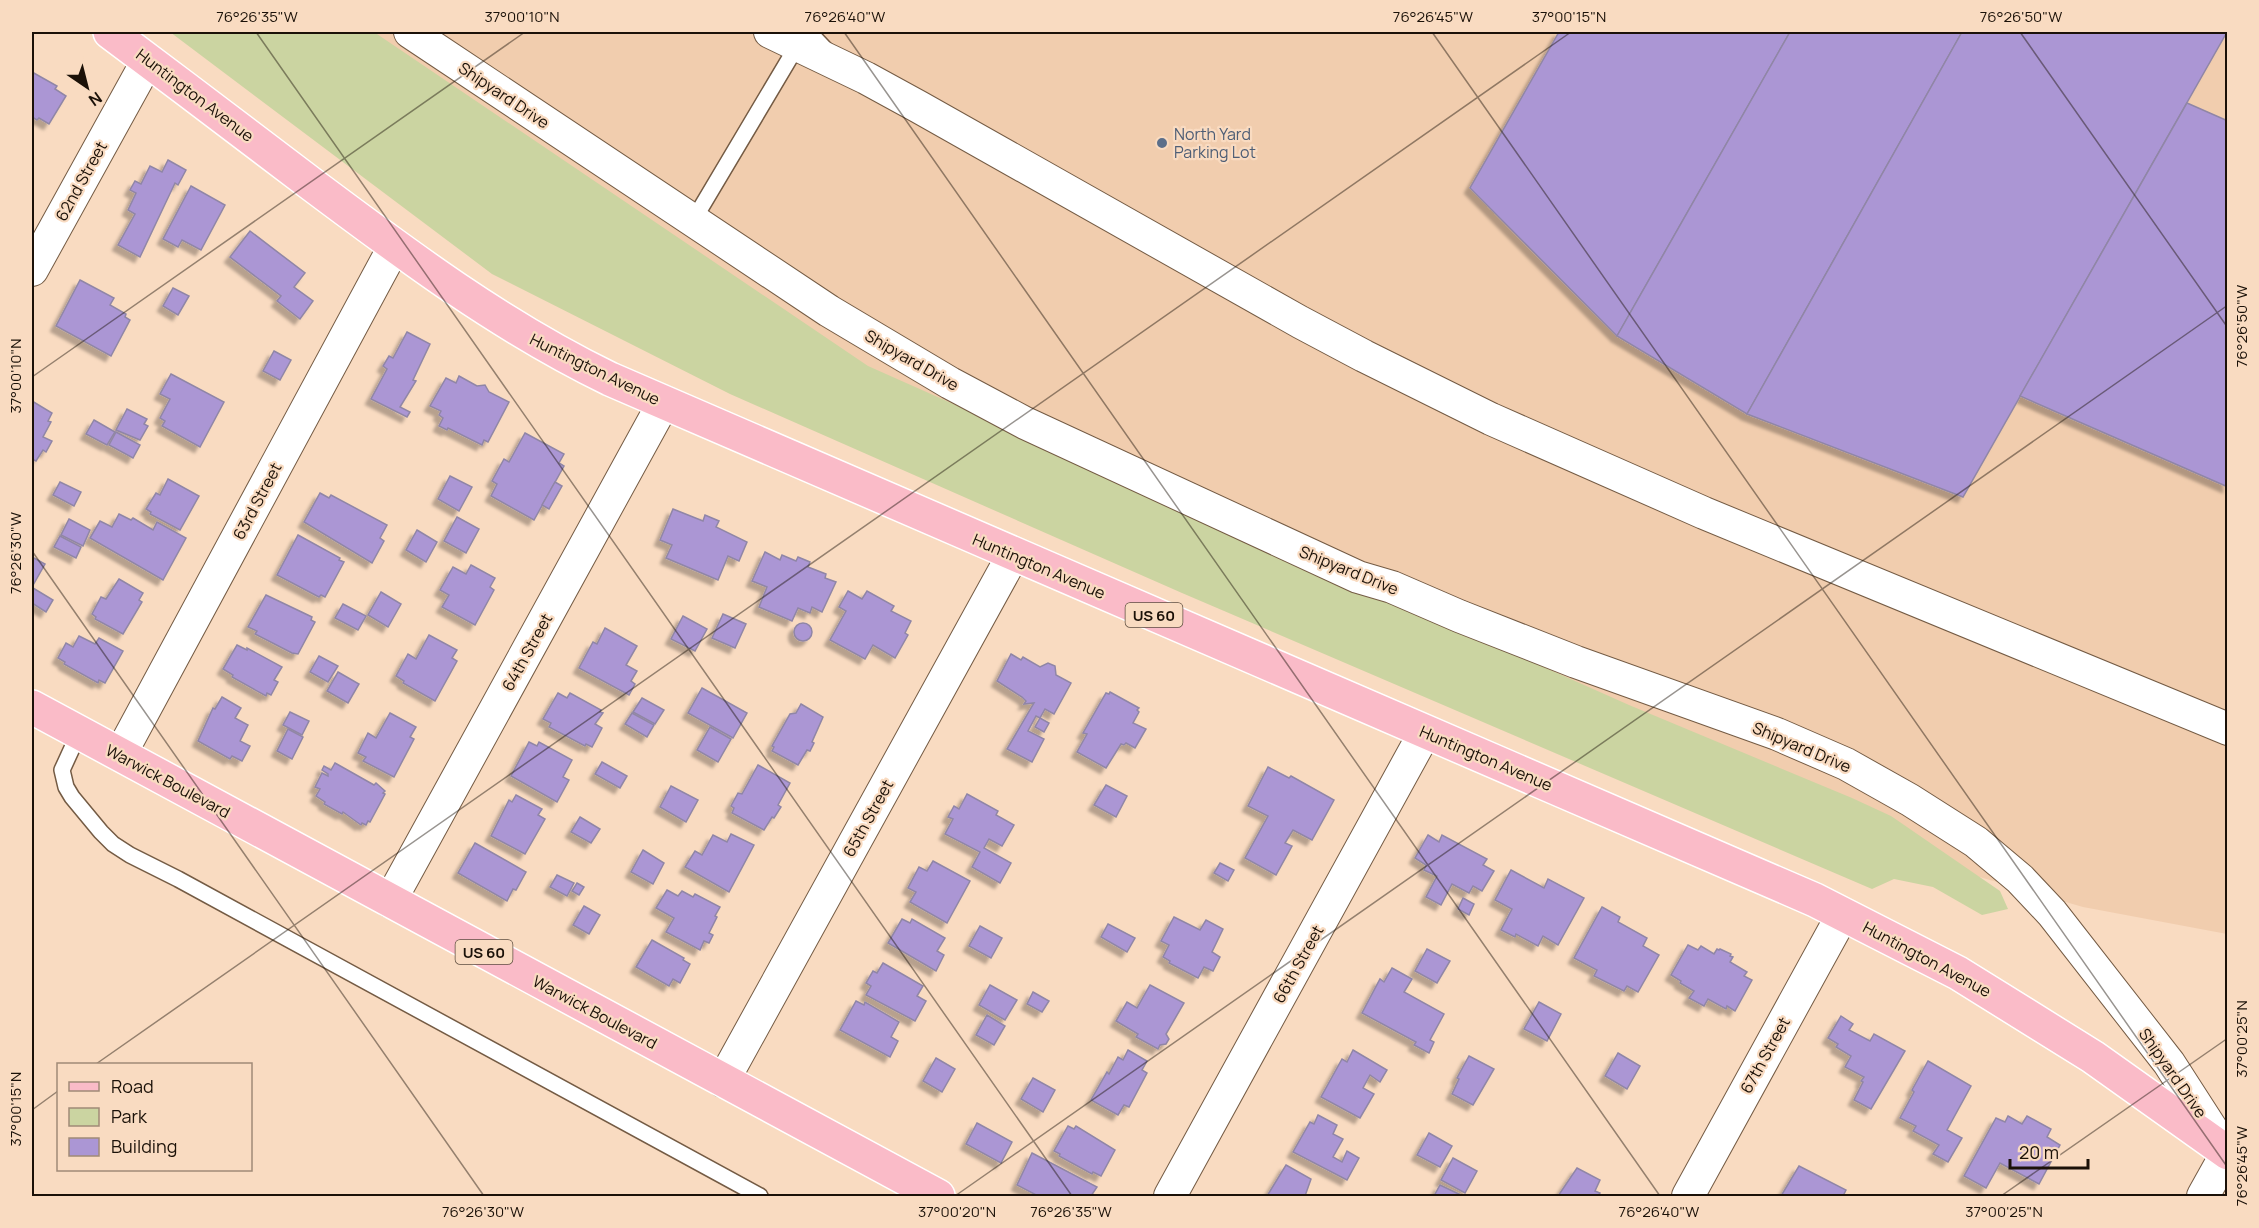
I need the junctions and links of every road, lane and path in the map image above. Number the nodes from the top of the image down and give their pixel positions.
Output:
1 (110, 32) edge
2 (410, 32) edge
3 (770, 32) edge
4 (803, 39) edge
5 (148, 60) junction
6 (693, 221) junction
7 (394, 247) junction
8 (32, 270) edge
9 (664, 402) junction
10 (1013, 555) junction
11 (32, 707) edge
12 (2228, 729) edge
13 (1425, 732) junction
14 (79, 733) junction
15 (120, 755) junction
16 (390, 902) junction
17 (1843, 914) junction
18 (723, 1081) junction
19 (2227, 1153) edge
20 (760, 1197) edge
21 (938, 1197) edge
22 (1170, 1197) edge
23 (1688, 1197) edge
24 (2203, 1197) edge

1 - 5 main road, Huntington Avenue / US 60
2 - 6 street, Shipyard Drive
3 - 4 street
4 - 6 lane
4 - 12 street
5 - 7 main road, Huntington Avenue / US 60
5 - 8 street, 62nd Street
6 - 19 street, Shipyard Drive
7 - 9 main road, Huntington Avenue / US 60
7 - 15 street, 63rd Street
9 - 10 main road, Huntington Avenue / US 60
9 - 16 street, 64th Street
10 - 13 main road, Huntington Avenue / US 60
10 - 18 street, 65th Street
11 - 14 main road, Warwick Boulevard / US 60
13 - 17 main road, Huntington Avenue / US 60
13 - 22 street, 66th Street
14 - 15 main road, Warwick Boulevard / US 60
14 - 20 lane
15 - 16 main road, Warwick Boulevard / US 60
16 - 18 main road, Warwick Boulevard / US 60
17 - 19 main road, Huntington Avenue / US 60
17 - 23 street, 67th Street
18 - 21 main road, Warwick Boulevard / US 60
19 - 24 street

